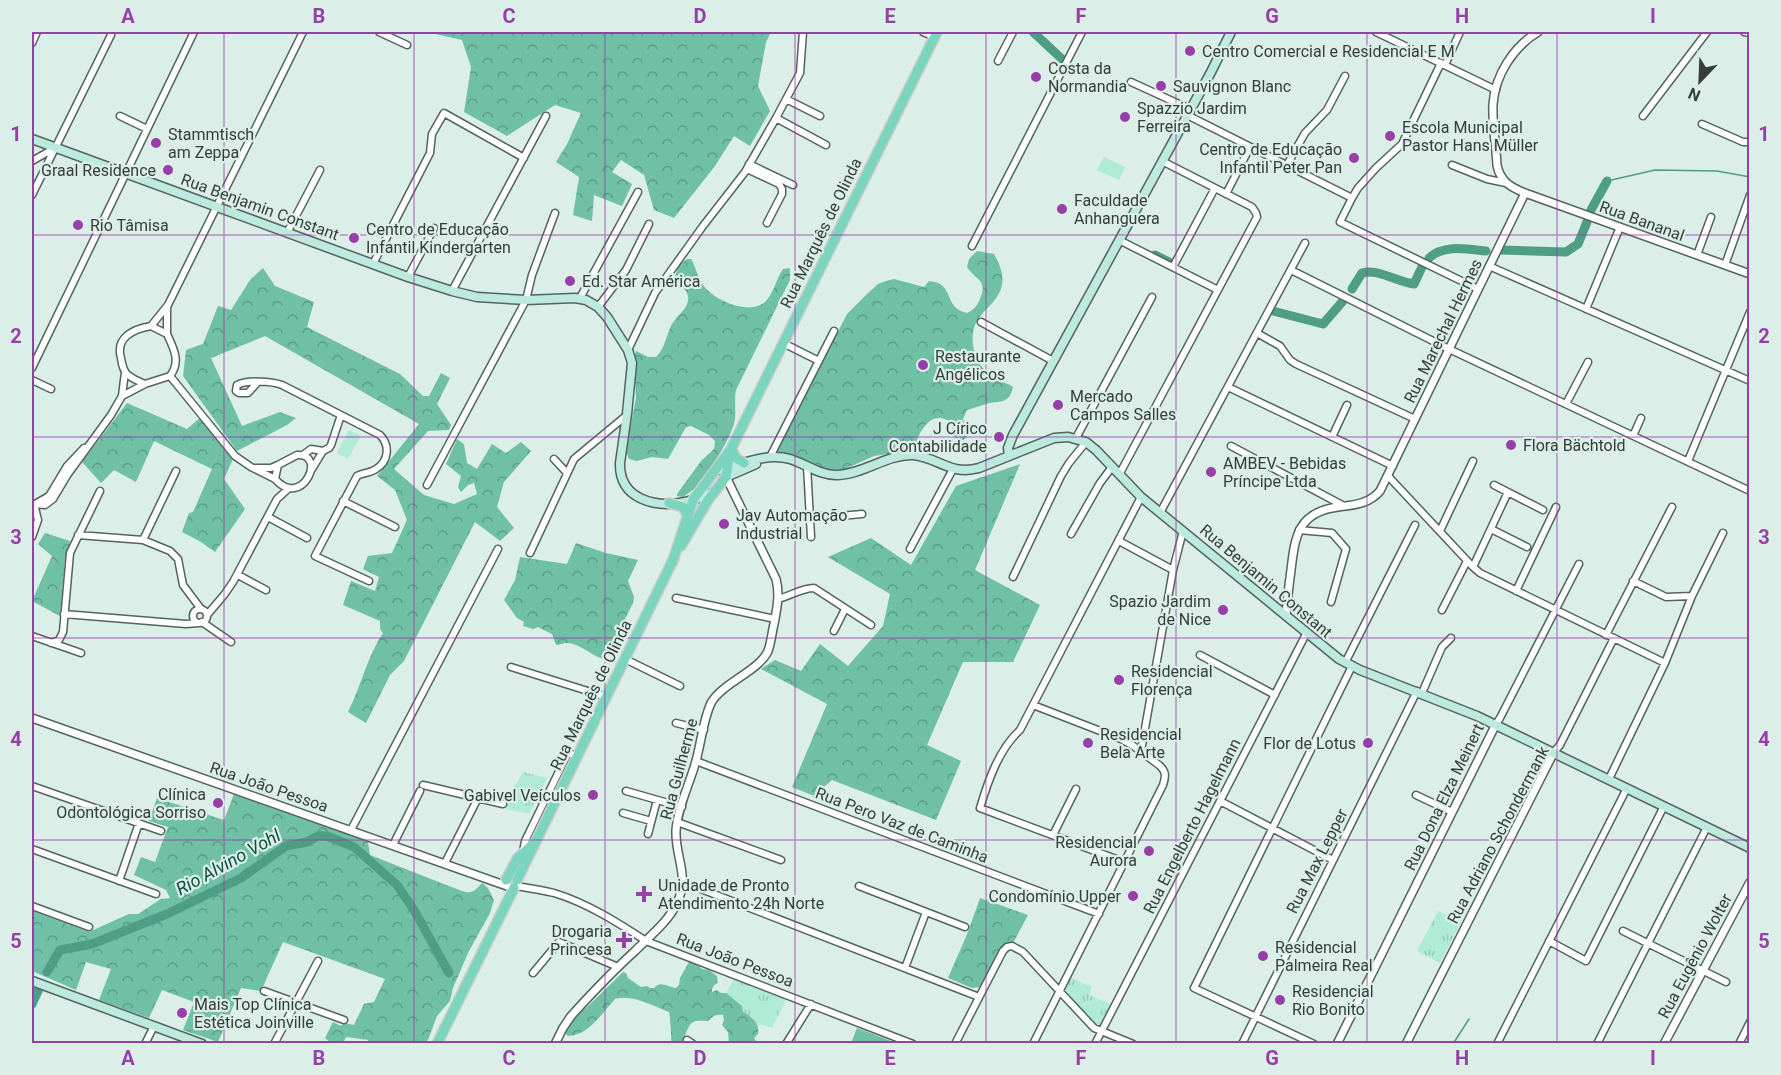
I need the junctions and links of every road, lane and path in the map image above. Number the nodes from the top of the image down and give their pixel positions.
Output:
1 (37, 32) edge
2 (194, 32) edge
3 (303, 32) edge
4 (379, 32) edge
5 (803, 32) edge
6 (923, 32) edge
7 (1013, 32) edge
8 (1082, 32) edge
9 (1231, 32) edge
10 (1376, 32) edge
11 (1460, 32) edge
12 (1538, 32) edge
13 (1707, 32) edge
14 (1744, 32) edge
15 (1749, 33) edge
16 (936, 34) edge
17 (111, 35) dead end
18 (32, 43) edge
19 (407, 45) dead end
20 (998, 61) dead end
21 (1443, 64) junction
22 (1345, 76) dead end
23 (1131, 82) dead end
24 (1496, 90) junction
25 (786, 99) junction
26 (1188, 112) junction
27 (120, 116) dead end
28 (546, 116) dead end
29 (1643, 116) dead end
30 (820, 117) dead end
31 (776, 118) junction
32 (1702, 124) dead end
33 (147, 129) junction
34 (32, 139) edge
35 (1749, 142) edge
36 (826, 145) dead end
37 (1250, 147) junction
38 (55, 148) junction
39 (524, 158) junction
40 (32, 160) edge
41 (1162, 161) junction
42 (1287, 165) junction
43 (1452, 165) dead end
44 (748, 166) junction
45 (320, 170) dead end
46 (126, 174) junction
47 (1506, 183) junction
48 (793, 185) dead end
49 (1215, 188) junction
50 (638, 192) dead end
51 (1525, 193) junction
52 (1226, 194) junction
53 (32, 195) edge
54 (1749, 195) edge
55 (1352, 198) junction
56 (216, 207) junction
57 (555, 213) dead end
58 (1711, 217) dead end
59 (767, 223) dead end
60 (649, 224) dead end
61 (1620, 227) junction
62 (434, 228) dead end
63 (287, 233) junction
64 (1119, 240) junction
65 (1305, 243) dead end
66 (972, 246) dead end
67 (1697, 255) junction
68 (373, 264) junction
69 (1725, 265) junction
70 (1489, 266) junction
71 (1173, 267) junction
72 (1291, 270) junction
73 (1749, 274) edge
74 (408, 277) junction
75 (1478, 289) junction
76 (1218, 290) junction
77 (452, 291) junction
78 (1152, 297) dead end
79 (580, 298) junction
80 (526, 300) junction
81 (168, 305) junction
82 (598, 307) junction
83 (1586, 309) junction
84 (1749, 312) edge
85 (981, 322) dead end
86 (151, 326) junction
87 (834, 331) dead end
88 (1257, 333) junction
89 (167, 334) junction
90 (783, 343) junction
91 (1449, 349) junction
92 (628, 350) junction
93 (819, 361) junction
94 (1053, 362) junction
95 (1588, 362) dead end
96 (32, 368) edge
97 (1724, 370) junction
98 (124, 372) junction
99 (170, 376) junction
100 (32, 380) edge
101 (1749, 381) edge
102 (257, 383) junction
103 (145, 384) junction
104 (1228, 387) junction
105 (51, 389) dead end
106 (122, 396) junction
107 (1566, 404) junction
108 (1347, 405) dead end
109 (341, 414) junction
110 (627, 414) junction
111 (1641, 418) dead end
112 (1415, 419) junction
113 (1634, 436) junction
114 (1332, 437) junction
115 (1076, 438) junction
116 (1086, 442) junction
117 (1231, 446) dead end
118 (731, 448) junction
119 (323, 451) junction
120 (303, 455) junction
121 (1009, 455) junction
122 (770, 457) junction
123 (554, 459) dead end
124 (1473, 461) dead end
125 (1688, 462) junction
126 (744, 463) junction
127 (278, 465) junction
128 (807, 466) junction
129 (1393, 466) junction
130 (251, 467) junction
131 (1112, 467) junction
132 (953, 469) junction
133 (312, 470) junction
134 (176, 471) dead end
135 (714, 471) junction
136 (567, 473) junction
137 (727, 473) junction
138 (1119, 475) junction
139 (1388, 476) junction
140 (276, 480) junction
141 (427, 485) dead end
142 (1494, 485) dead end
143 (289, 488) junction
144 (701, 488) junction
145 (716, 490) junction
146 (100, 491) dead end
147 (732, 491) junction
148 (1749, 491) edge
149 (1508, 492) junction
150 (1141, 497) junction
151 (277, 499) junction
152 (693, 500) junction
153 (343, 501) junction
154 (669, 503) junction
155 (33, 504) edge
156 (1344, 506) junction
157 (1556, 507) dead end
158 (1672, 507) dead end
159 (1543, 510) dead end
160 (1160, 513) junction
161 (810, 514) junction
162 (862, 514) dead end
163 (687, 515) junction
164 (268, 517) junction
165 (1415, 525) dead end
166 (395, 527) dead end
167 (1491, 529) junction
168 (1299, 530) junction
169 (1183, 531) junction
170 (1440, 531) junction
171 (1724, 533) dead end
172 (1071, 534) dead end
173 (78, 535) junction
174 (32, 537) edge
175 (811, 537) dead end
176 (307, 538) dead end
177 (144, 540) junction
178 (1119, 541) junction
179 (1527, 547) dead end
180 (498, 549) dead end
181 (910, 549) dead end
182 (530, 553) dead end
183 (1467, 561) junction
184 (672, 563) junction
185 (1579, 564) dead end
186 (1473, 567) junction
187 (1173, 570) junction
188 (238, 575) junction
189 (1013, 577) dead end
190 (369, 581) dead end
191 (1633, 581) junction
192 (266, 590) dead end
193 (1516, 591) junction
194 (1692, 596) junction
195 (676, 598) dead end
196 (778, 599) junction
197 (1331, 602) dead end
198 (845, 609) junction
199 (1442, 610) dead end
200 (1555, 610) junction
201 (201, 613) junction
202 (64, 614) junction
203 (1286, 616) junction
204 (775, 619) junction
205 (176, 622) junction
206 (200, 623) junction
207 (871, 625) dead end
208 (834, 631) dead end
209 (216, 633) junction
210 (1306, 634) junction
211 (1606, 634) junction
212 (32, 636) edge
213 (1451, 638) dead end
214 (1614, 638) junction
215 (231, 642) dead end
216 (51, 643) junction
217 (81, 653) dead end
218 (1200, 655) dead end
219 (625, 659) junction
220 (1665, 663) junction
221 (1348, 664) junction
222 (511, 667) dead end
223 (680, 686) dead end
224 (1420, 692) junction
225 (1275, 694) junction
226 (607, 697) junction
227 (1034, 705) junction
228 (32, 718) edge
229 (676, 723) dead end
230 (1496, 724) junction
231 (704, 730) junction
232 (1141, 751) junction
233 (1554, 752) junction
234 (578, 756) junction
235 (696, 761) junction
236 (1609, 779) junction
237 (32, 786) edge
238 (1627, 788) junction
239 (1076, 789) dead end
240 (626, 791) dead end
241 (1416, 795) dead end
242 (657, 800) junction
243 (476, 801) junction
244 (1220, 801) junction
245 (503, 804) dead end
246 (1664, 806) junction
247 (682, 807) junction
248 (1452, 812) junction
249 (623, 813) dead end
250 (651, 821) junction
251 (677, 822) junction
252 (139, 823) junction
253 (1707, 827) junction
254 (1272, 828) junction
255 (351, 830) junction
256 (161, 831) dead end
257 (648, 834) dead end
258 (1053, 835) junction
259 (537, 840) junction
260 (393, 845) junction
261 (1749, 846) edge
262 (32, 849) edge
263 (522, 853) junction
264 (781, 860) dead end
265 (1333, 860) junction
266 (1124, 862) junction
267 (445, 863) junction
268 (526, 863) junction
269 (119, 881) junction
270 (683, 882) junction
271 (1749, 882) edge
272 (510, 883) junction
273 (859, 886) dead end
274 (156, 894) dead end
275 (32, 906) edge
276 (926, 912) junction
277 (1099, 914) junction
278 (90, 927) dead end
279 (965, 927) dead end
280 (1623, 932) dead end
281 (646, 941) junction
282 (1549, 942) junction
283 (1648, 944) junction
284 (318, 960) dead end
285 (618, 967) junction
286 (905, 968) junction
287 (1703, 971) junction
288 (533, 973) dead end
289 (32, 981) edge
290 (1726, 982) dead end
291 (264, 991) dead end
292 (1060, 992) junction
293 (979, 997) junction
294 (296, 1003) junction
295 (811, 1004) junction
296 (1255, 1016) junction
297 (344, 1020) dead end
298 (1749, 1022) edge
299 (154, 1026) junction
300 (1101, 1031) junction
301 (201, 1043) edge
302 (145, 1044) edge
303 (274, 1044) edge
304 (437, 1044) edge
305 (555, 1044) edge
306 (786, 1044) edge
307 (913, 1044) edge
308 (955, 1044) edge
309 (1033, 1044) edge
310 (1095, 1044) edge
311 (1133, 1044) edge
312 (1242, 1044) edge
313 (1314, 1044) edge
314 (1337, 1044) edge
315 (1406, 1044) edge
316 (1497, 1044) edge
317 (1597, 1044) edge
318 (1664, 1044) edge
319 (1739, 1044) edge

1 - 18 street
2 - 33 street
3 - 56 street
4 - 19 street
5 - 25 street
6 - 16 street
7 - 20 street
8 - 66 street
9 - 26 main road
10 - 21 street
11 - 21 street
12 - 24 street
13 - 29 street
14 - 15 street
16 - 90 main road, Rua Marquês de Olinda
17 - 38 street
21 - 24 street
21 - 55 street
22 - 42 street
23 - 26 street
24 - 47 street
25 - 30 street
25 - 31 street
26 - 37 street
26 - 41 main road
27 - 33 street
28 - 39 street
31 - 36 street
31 - 44 street
32 - 35 street
33 - 46 street
34 - 38 main road, Rua Benjamin Constant
37 - 42 street
37 - 52 street
38 - 40 street
38 - 46 main road, Rua Benjamin Constant
38 - 53 street
39 - 68 street
39 - 77 street
41 - 49 street
41 - 64 main road
42 - 55 street
43 - 47 street
44 - 48 street
44 - 59 street
44 - 92 street
45 - 63 street
46 - 56 main road, Rua Benjamin Constant
46 - 96 street
47 - 51 street
49 - 52 street
49 - 71 street
50 - 79 street
51 - 61 street, Rua Bananal
51 - 70 street, Rua Marechal Hermes
52 - 76 street
54 - 69 street
55 - 75 street
56 - 63 main road, Rua Benjamin Constant
56 - 81 street
57 - 80 street
58 - 67 street
60 - 82 street
61 - 67 street, Rua Bananal
61 - 83 street
62 - 74 street
63 - 68 main road, Rua Benjamin Constant
64 - 71 street
64 - 94 main road
65 - 72 street
67 - 69 street, Rua Bananal
68 - 74 main road, Rua Benjamin Constant
69 - 73 street, Rua Bananal
70 - 75 street, Rua Marechal Hermes
70 - 83 street
71 - 76 street
72 - 88 street
72 - 91 street
74 - 77 main road, Rua Benjamin Constant
75 - 91 street, Rua Marechal Hermes
76 - 138 street
77 - 80 main road, Rua Benjamin Constant
78 - 115 street
79 - 80 main road, Rua Benjamin Constant
79 - 82 main road, Rua Benjamin Constant
80 - 141 street
81 - 86 street
81 - 89 street
82 - 92 main road, Rua Benjamin Constant
83 - 97 street
84 - 97 street
85 - 94 street
86 - 89 street
86 - 98 street
87 - 93 street
88 - 104 street
88 - 112 street
89 - 99 street
90 - 93 street
90 - 118 main road, Rua Marquês de Olinda
91 - 107 street
91 - 112 street, Rua Marechal Hermes
92 - 110 main road, Rua Benjamin Constant
93 - 122 street
94 - 121 main road
95 - 107 street
97 - 101 street
97 - 125 street
98 - 103 street
98 - 106 street
99 - 103 street
99 - 130 street
100 - 105 street
102 - 102 street
102 - 109 street
103 - 106 street
104 - 114 street
104 - 160 street
106 - 155 street
107 - 113 street
108 - 114 street
109 - 119 street
109 - 153 street
110 - 136 street
110 - 154 main road, Rua Benjamin Constant
111 - 113 street
112 - 129 street, Rua Marechal Hermes
113 - 125 street
114 - 129 street
115 - 116 main road, Rua Benjamin Constant
115 - 121 main road, Rua Benjamin Constant
116 - 131 main road, Rua Benjamin Constant
116 - 189 street
117 - 156 street
118 - 126 main road
118 - 135 main road, Rua Marquês de Olinda
118 - 137 main road, Rua Marquês de Olinda
119 - 120 street
119 - 133 street
120 - 127 street
120 - 133 street
121 - 132 main road, Rua Benjamin Constant
122 - 126 main road, Rua Benjamin Constant
122 - 128 main road, Rua Benjamin Constant
122 - 137 main road
123 - 136 street
124 - 170 street
125 - 148 street
126 - 137 main road, Rua Benjamin Constant
127 - 130 street
127 - 140 street
128 - 132 main road, Rua Benjamin Constant
128 - 161 street
129 - 139 street, Rua Marechal Hermes
130 - 140 street
131 - 138 main road, Rua Benjamin Constant
131 - 172 street
132 - 181 street
133 - 143 street
134 - 177 street
135 - 137 main road
135 - 144 main road, Rua Marquês de Olinda
136 - 182 street
137 - 145 main road, Rua Marquês de Olinda
137 - 147 street, Rua Guilherme
138 - 150 main road, Rua Benjamin Constant
139 - 156 street, Rua Marechal Hermes
139 - 170 street
140 - 143 street
140 - 151 street
142 - 149 street
143 - 151 street
144 - 145 main road
144 - 152 main road, Rua Marquês de Olinda
144 - 154 main road
145 - 147 street
145 - 152 main road, Rua Benjamin Constant
145 - 184 main road, Rua Marquês de Olinda
146 - 173 street
147 - 196 street, Rua Guilherme
149 - 159 street
149 - 167 street
150 - 160 main road, Rua Benjamin Constant
150 - 178 street
151 - 164 street
152 - 154 main road, Rua Benjamin Constant
152 - 163 main road, Rua Marquês de Olinda
153 - 166 street
153 - 190 street
154 - 163 main road
155 - 174 street
156 - 168 street, Rua Marechal Hermes
157 - 193 street
158 - 191 street
160 - 169 main road, Rua Benjamin Constant
161 - 162 street
161 - 175 street
163 - 184 main road, Rua Marquês de Olinda
164 - 176 street
164 - 188 street
165 - 221 street
167 - 179 street
167 - 186 street
168 - 197 street
168 - 203 street
169 - 187 street
169 - 203 main road, Rua Benjamin Constant
170 - 183 street
171 - 194 street
173 - 177 street
173 - 202 street
177 - 201 street
178 - 187 street
178 - 227 street
180 - 255 street
183 - 186 street
183 - 199 street
184 - 219 main road, Rua Marquês de Olinda
185 - 200 street, Rua Dona Elza Meinert
186 - 193 street
187 - 232 street
188 - 192 street
188 - 201 street
191 - 194 street
191 - 211 street
193 - 200 street
194 - 220 street
195 - 204 street
196 - 198 street
196 - 204 street, Rua Guilherme
198 - 207 street
198 - 208 street
200 - 211 street
200 - 230 street, Rua Dona Elza Meinert
201 - 205 street
201 - 206 street
201 - 206 street
201 - 209 street
202 - 205 street
202 - 216 street
203 - 210 main road, Rua Benjamin Constant
204 - 231 street, Rua Guilherme
205 - 206 street
206 - 209 street
209 - 215 street
210 - 221 main road, Rua Benjamin Constant
210 - 225 street, Rua Engelberto Hagelmann
211 - 214 street
212 - 216 street
213 - 224 street, Rua Max Lepper
214 - 220 street
214 - 233 street, Rua Adriano Schondermank
216 - 217 street
218 - 225 street
219 - 223 street
219 - 226 main road, Rua Marquês de Olinda
220 - 236 street
221 - 224 main road, Rua Benjamin Constant
221 - 254 street
222 - 226 street
224 - 230 main road, Rua Benjamin Constant
224 - 265 street, Rua Max Lepper
225 - 244 street, Rua Engelberto Hagelmann
226 - 234 main road, Rua Marquês de Olinda
227 - 232 street
227 - 258 street
228 - 255 street, Rua João Pessoa
229 - 231 street
230 - 233 main road, Rua Benjamin Constant
230 - 248 street, Rua Dona Elza Meinert
231 - 235 street, Rua Guilherme
232 - 266 street
233 - 236 main road, Rua Benjamin Constant
233 - 315 street, Rua Adriano Schondermank
234 - 259 main road, Rua Marquês de Olinda
234 - 263 street
235 - 247 street, Rua Guilherme
235 - 277 street, Rua Pero Vaz de Caminha
236 - 238 main road, Rua Benjamin Constant
237 - 252 street
238 - 246 main road, Rua Benjamin Constant
238 - 282 street
239 - 258 street
240 - 242 street
241 - 248 street
242 - 247 street
242 - 250 street
243 - 245 street
243 - 260 street
243 - 267 street
244 - 254 street
244 - 300 street, Rua Engelberto Hagelmann
246 - 253 main road, Rua Benjamin Constant
246 - 282 street
247 - 251 street, Rua Guilherme
248 - 314 street, Rua Dona Elza Meinert
249 - 250 street
250 - 257 street
251 - 264 street
251 - 270 street, Rua Guilherme
252 - 256 street
252 - 269 street
253 - 261 main road, Rua Benjamin Constant
253 - 283 street
254 - 265 street
254 - 296 street
255 - 260 street, Rua João Pessoa
258 - 266 street
259 - 263 main road, Rua Marquês de Olinda
259 - 268 main road, Rua Marquês de Olinda
260 - 267 street, Rua João Pessoa
262 - 269 street
263 - 268 main road
263 - 272 main road, Rua Marquês de Olinda
265 - 296 street, Rua Max Lepper
266 - 277 street
267 - 272 street, Rua João Pessoa
268 - 272 main road, Rua Marquês de Olinda
269 - 274 street
270 - 281 street, Rua Guilherme
270 - 286 street
271 - 287 street, Rua Eugênio Wolter
272 - 281 street, Rua João Pessoa
272 - 304 main road, Rua Marquês de Olinda
273 - 276 street
275 - 278 street
276 - 279 street
276 - 286 street
277 - 292 street
280 - 283 street
281 - 285 street, Rua Guilherme
281 - 295 street, Rua João Pessoa
282 - 316 street
283 - 287 street
283 - 317 street
284 - 294 street
285 - 288 street
285 - 305 street, Rua Guilherme
286 - 293 street
287 - 290 street
287 - 318 street, Rua Eugênio Wolter
289 - 299 main road
291 - 294 street
292 - 293 street
292 - 300 street
292 - 309 street
293 - 308 street
294 - 297 street
294 - 303 street
295 - 306 street
295 - 307 street, Rua João Pessoa
296 - 312 street, Rua Max Lepper
296 - 313 street
298 - 319 street
299 - 301 main road
299 - 302 street
300 - 310 street, Rua Engelberto Hagelmann
300 - 311 street

